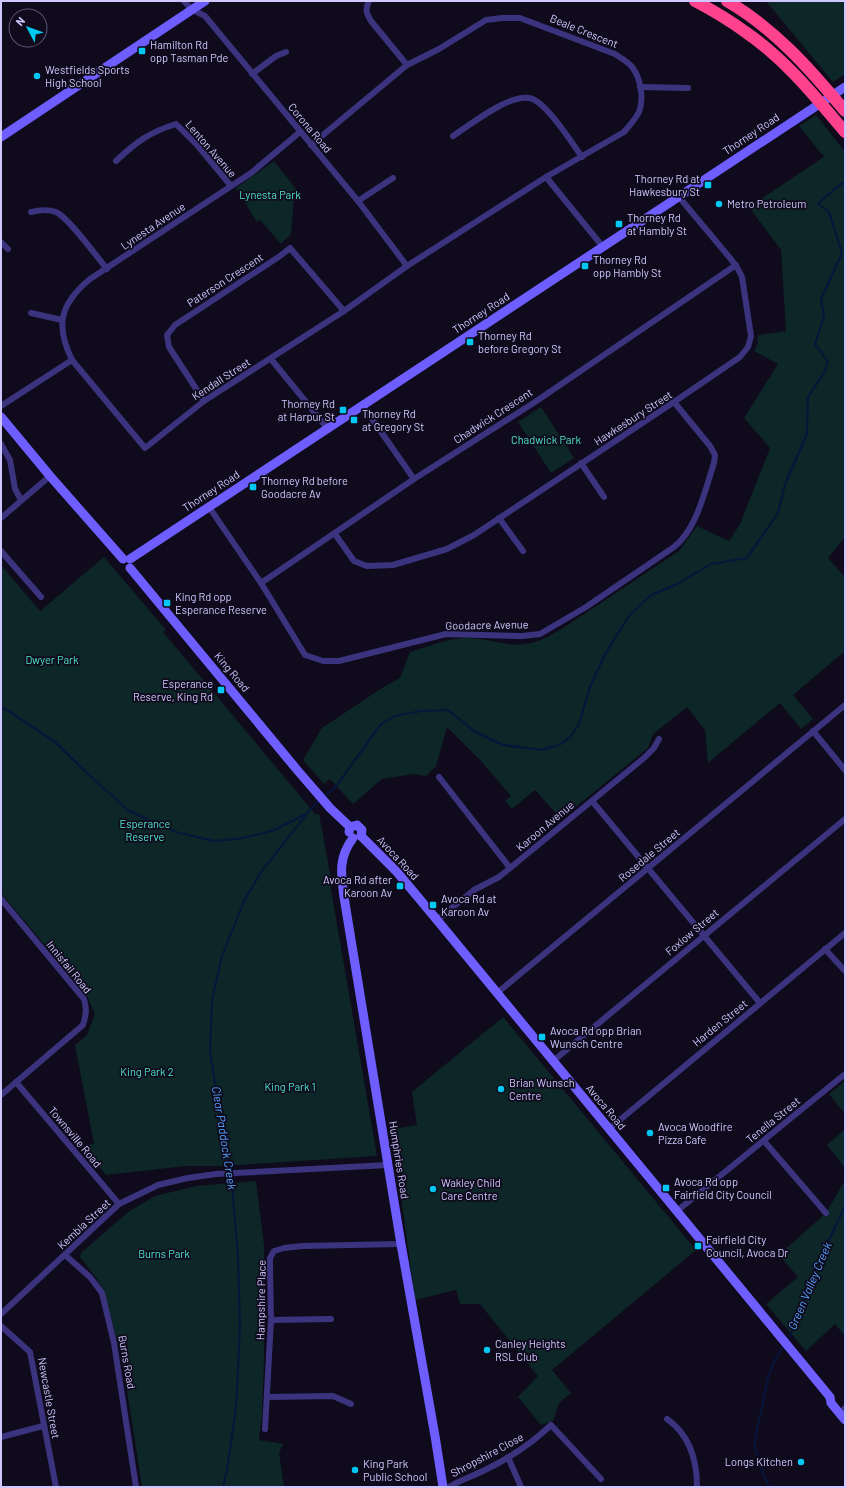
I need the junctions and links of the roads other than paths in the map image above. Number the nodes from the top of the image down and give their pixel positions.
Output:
1 (184, 1) edge
2 (205, 1) edge
3 (369, 1) edge
4 (695, 1) edge
5 (726, 1) edge
6 (191, 10) junction
7 (286, 52) dead end
8 (407, 66) junction
9 (252, 74) junction
10 (640, 87) junction
11 (845, 87) edge
12 (688, 88) dead end
13 (832, 95) junction
14 (821, 103) junction
15 (845, 111) edge
16 (300, 132) junction
17 (845, 132) edge
18 (453, 136) dead end
19 (1, 137) edge
20 (311, 145) junction
21 (582, 157) junction
22 (116, 161) dead end
23 (546, 177) junction
24 (393, 178) dead end
25 (231, 186) junction
26 (679, 197) junction
27 (358, 201) junction
28 (31, 212) dead end
29 (1, 242) edge
30 (603, 247) junction
31 (8, 249) dead end
32 (736, 265) junction
33 (407, 266) junction
34 (107, 268) junction
35 (344, 311) junction
36 (31, 314) dead end
37 (62, 320) junction
38 (271, 359) junction
39 (72, 360) junction
40 (204, 401) junction
41 (674, 402) junction
42 (1, 406) edge
43 (363, 406) junction
44 (1, 418) edge
45 (328, 429) junction
46 (1, 444) edge
47 (581, 463) junction
48 (50, 476) junction
49 (414, 479) junction
50 (604, 497) dead end
51 (21, 500) junction
52 (209, 507) junction
53 (1, 518) edge
54 (499, 518) junction
55 (335, 534) junction
56 (1, 551) edge
57 (523, 551) dead end
58 (128, 562) junction
59 (260, 583) junction
60 (41, 597) dead end
61 (845, 705) edge
62 (813, 731) junction
63 (659, 739) dead end
64 (845, 770) edge
65 (438, 777) dead end
66 (592, 801) junction
67 (845, 819) edge
68 (357, 837) junction
69 (510, 868) junction
70 (648, 868) junction
71 (1, 899) edge
72 (437, 920) junction
73 (845, 933) edge
74 (703, 936) junction
75 (825, 949) junction
76 (845, 971) edge
77 (497, 993) junction
78 (760, 1003) junction
79 (553, 1061) junction
80 (845, 1074) edge
81 (16, 1082) junction
82 (1, 1095) edge
83 (609, 1129) junction
84 (764, 1141) junction
85 (388, 1165) junction
86 (120, 1204) junction
87 (677, 1211) junction
88 (826, 1213) dead end
89 (401, 1244) junction
90 (65, 1255) junction
91 (1, 1314) edge
92 (331, 1319) dead end
93 (271, 1320) junction
94 (1, 1326) edge
95 (830, 1397) junction
96 (268, 1398) junction
97 (351, 1404) dead end
98 (845, 1409) edge
99 (667, 1420) dead end
100 (845, 1420) edge
101 (43, 1426) junction
102 (266, 1429) dead end
103 (1, 1437) edge
104 (508, 1458) junction
105 (601, 1479) dead end
106 (56, 1487) edge
107 (136, 1487) edge
108 (443, 1487) edge
109 (449, 1487) edge
110 (521, 1487) edge
111 (697, 1487) edge

1 - 6 street
2 - 6 main road
3 - 8 street
4 - 14 highway
5 - 13 highway
6 - 9 street, Corona Road
6 - 19 main road
7 - 9 street
8 - 10 street, Beale Crescent
8 - 20 street, Beale Crescent
9 - 16 street, Corona Road
10 - 12 street
10 - 21 street, Beale Crescent
11 - 13 main road, Thorney Road
13 - 14 main road, Thorney Road
13 - 15 highway
14 - 17 highway
14 - 26 main road, Thorney Road
16 - 20 street, Corona Road
16 - 25 street, Lynesta Avenue
18 - 21 street
20 - 27 street, Corona Road
21 - 23 street, Beale Crescent
22 - 25 street, Lenton Avenue
23 - 30 street
23 - 33 street, Beale Crescent
24 - 27 street
25 - 34 street, Lynesta Avenue
26 - 30 main road, Thorney Road
26 - 32 street, Hawkesbury Street
27 - 33 street, Corona Road
28 - 34 street
29 - 31 street
30 - 43 main road, Thorney Road
32 - 41 street, Hawkesbury Street
32 - 49 street, Chadwick Crescent
33 - 35 street, Kendall Street
34 - 37 street, Lynesta Avenue
35 - 38 street, Kendall Street
35 - 40 street, Paterson Crescent
36 - 37 street
37 - 39 street, Lynesta Avenue
38 - 40 street, Kendall Street
38 - 45 street
39 - 40 street, Kendall Street
39 - 42 street
41 - 47 street, Hawkesbury Street
41 - 59 street, Goodacre Avenue
43 - 45 main road, Thorney Road
43 - 49 street
44 - 48 main road, King Road
45 - 52 main road, Thorney Road
46 - 51 street
47 - 50 street
47 - 54 street, Hawkesbury Street
48 - 51 street
48 - 58 main road, King Road
49 - 55 street, Chadwick Crescent
51 - 53 street
52 - 58 main road, Thorney Road
52 - 59 street, Goodacre Avenue
54 - 55 street, Hawkesbury Street
54 - 57 street
55 - 59 street, Chadwick Crescent
56 - 60 street
58 - 68 main road, King Road
61 - 62 street, Rosedale Street
62 - 64 street
62 - 70 street, Rosedale Street
63 - 66 street, Karoon Avenue
65 - 69 street
66 - 69 street, Karoon Avenue
66 - 70 street
67 - 74 street, Foxlow Street
68 - 72 main road, Avoca Road
68 - 85 main road, Humphries Road
69 - 72 street, Karoon Avenue
70 - 74 street
70 - 77 street, Rosedale Street
71 - 81 street, Innisfail Road
72 - 77 main road, Avoca Road
73 - 75 street, Harden Street
74 - 78 street
74 - 79 street, Foxlow Street
75 - 76 street
75 - 78 street, Harden Street
77 - 79 main road, Avoca Road
78 - 83 street, Harden Street
79 - 83 main road, Avoca Road
80 - 84 street, Tenella Street
81 - 82 street, Innisfail Road
81 - 86 street, Townsville Road
83 - 87 main road, Avoca Road
84 - 87 street, Tenella Street
84 - 88 street
85 - 86 street, Kembla Street
85 - 89 main road, Humphries Road
86 - 90 street, Kembla Street
87 - 95 main road, Avoca Road
89 - 93 street, Hampshire Place
89 - 108 main road, Humphries Road
90 - 91 street, Kembla Street
90 - 107 street, Burns Road
92 - 93 street
93 - 96 street, Hampshire Place
94 - 101 street, Newcastle Street
95 - 98 main road, Avoca Road
95 - 100 main road, Avoca Road
96 - 97 street
96 - 102 street, Hampshire Place
99 - 111 street
101 - 103 street
101 - 106 street, Newcastle Street
104 - 105 street, Shropshire Close
104 - 109 street, Shropshire Close
104 - 110 street

